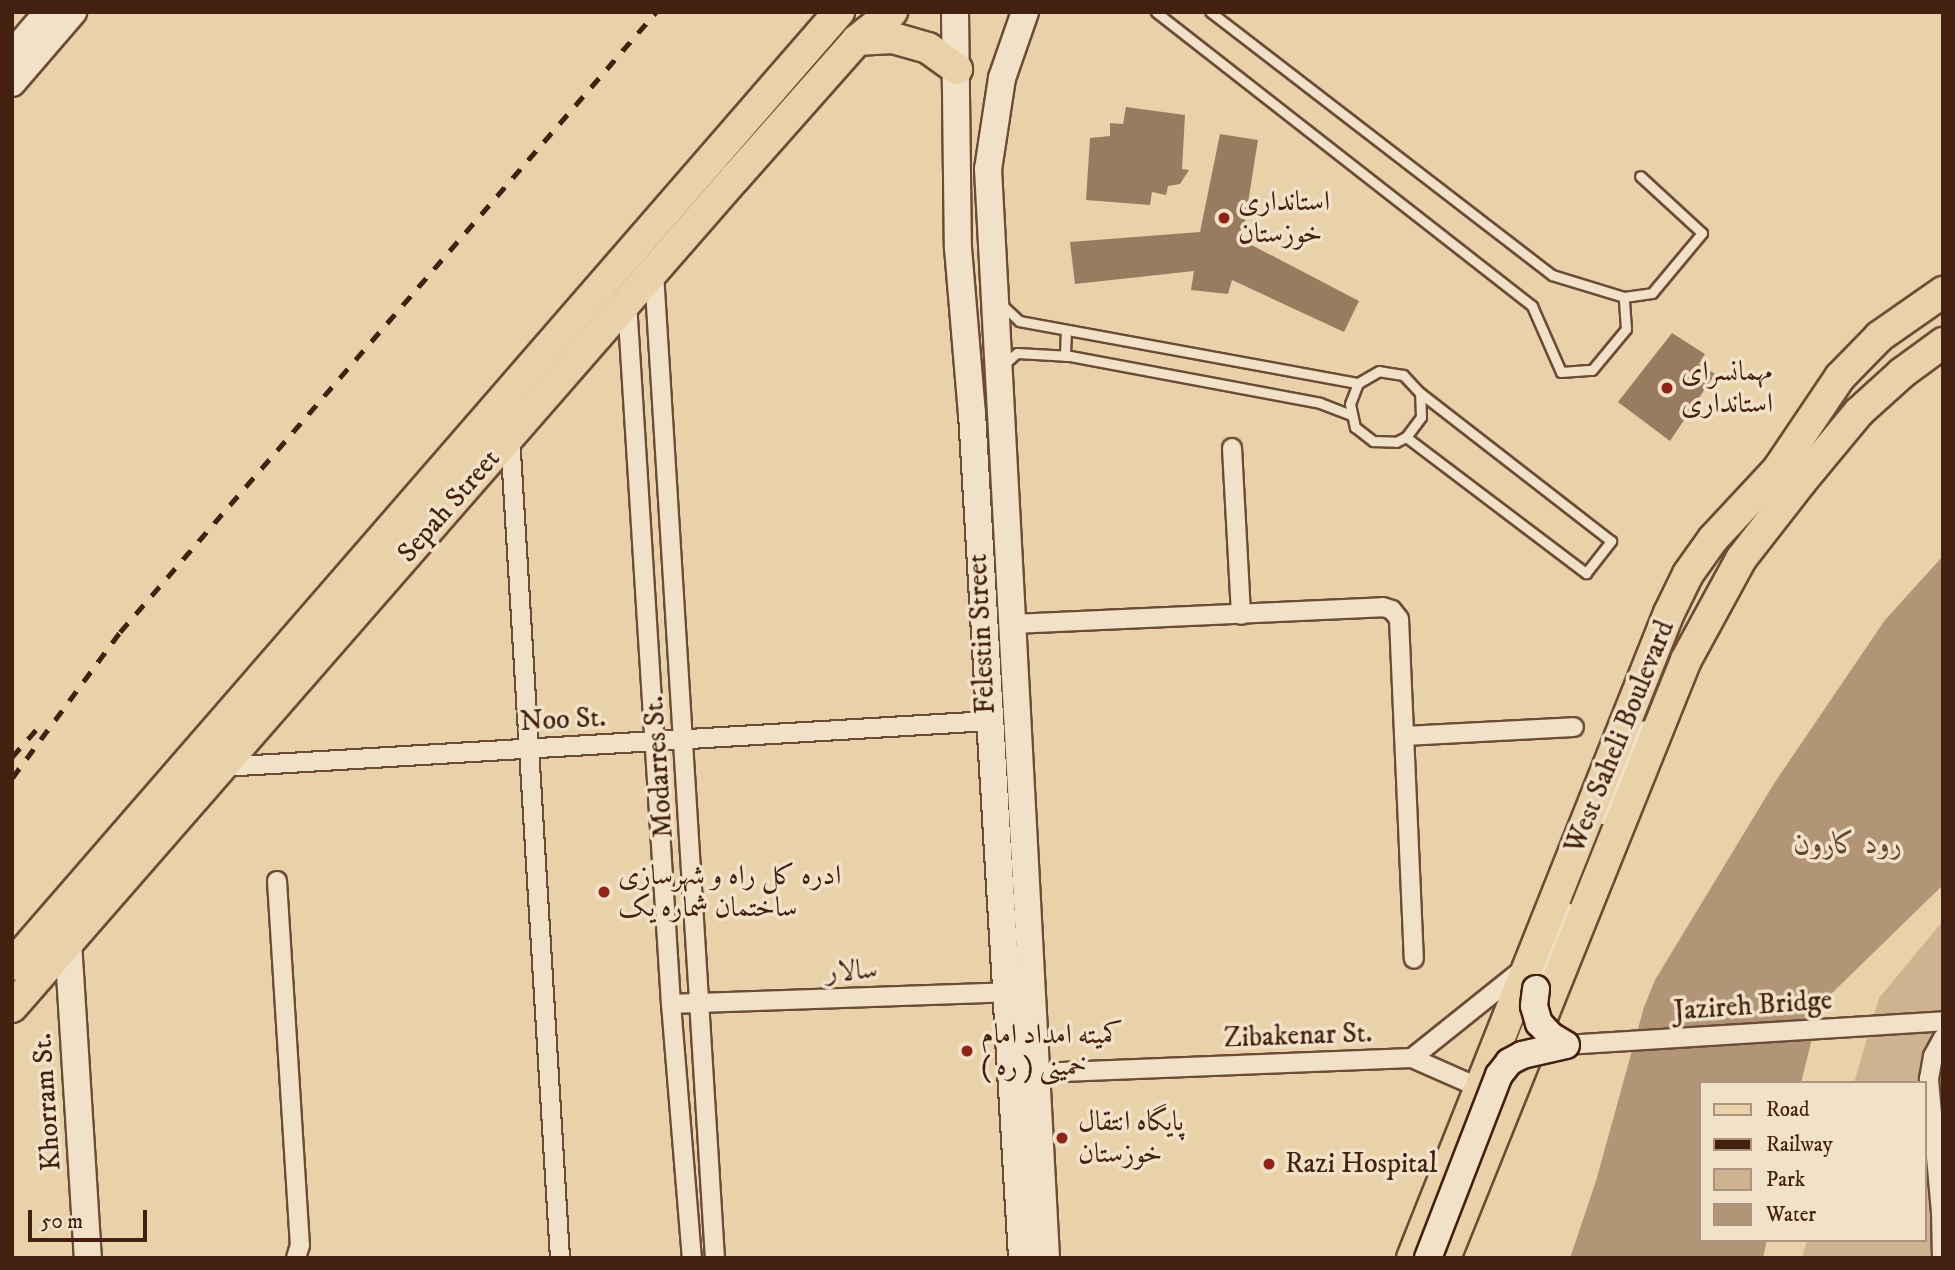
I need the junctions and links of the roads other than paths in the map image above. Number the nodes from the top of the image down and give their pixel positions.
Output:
1 (48, 12) edge
2 (73, 12) edge
3 (839, 12) edge
4 (892, 12) edge
5 (955, 12) edge
6 (1025, 12) edge
7 (1156, 12) edge
8 (1209, 12) edge
9 (857, 40) junction
10 (12, 54) edge
11 (957, 69) junction
12 (12, 83) edge
13 (1640, 176) dead end
14 (654, 273) junction
15 (1943, 292) edge
16 (994, 297) junction
17 (1624, 297) junction
18 (627, 303) junction
19 (1066, 330) junction
20 (1943, 343) edge
21 (1065, 356) junction
22 (999, 369) junction
23 (1358, 383) junction
24 (1420, 393) junction
25 (1351, 415) junction
26 (510, 436) junction
27 (1406, 437) junction
28 (1232, 448) dead end
29 (1006, 494) junction
30 (977, 495) junction
31 (1241, 615) junction
32 (1013, 624) junction
33 (1672, 692) junction
34 (990, 721) junction
35 (1574, 727) dead end
36 (1404, 736) junction
37 (683, 739) junction
38 (656, 741) junction
39 (531, 748) junction
40 (222, 767) junction
41 (277, 881) dead end
42 (68, 943) junction
43 (1414, 959) dead end
44 (1529, 964) junction
45 (12, 965) edge
46 (1007, 992) junction
47 (699, 1002) junction
48 (671, 1004) junction
49 (12, 1007) edge
50 (1943, 1021) edge
51 (1943, 1038) edge
52 (1566, 1045) junction
53 (1412, 1058) junction
54 (1037, 1073) junction
55 (1480, 1088) junction
56 (88, 1258) edge
57 (296, 1258) edge
58 (560, 1258) edge
59 (692, 1258) edge
60 (715, 1258) edge
61 (1022, 1258) edge
62 (1046, 1258) edge
63 (1412, 1258) edge
64 (1428, 1258) edge
65 (1445, 1258) edge
66 (1942, 1258) edge

1 - 10 street
2 - 12 street
3 - 45 main road, Sepah Street
4 - 9 main road, Sepah Street
5 - 11 street, Felestin Street
6 - 16 street, Felestin Street
7 - 17 lane
8 - 17 lane
9 - 11 main road
9 - 14 main road, Sepah Street
11 - 30 street, Felestin Street
13 - 17 lane
14 - 18 main road, Sepah Street
14 - 37 street, Modarres St.
15 - 44 main road, West Saheli Boulevard
16 - 19 lane
16 - 22 street, Felestin Street
18 - 26 main road, Sepah Street
18 - 38 street, Modarres St.
19 - 21 lane
19 - 23 lane
20 - 33 main road, West Saheli Boulevard
21 - 22 lane
21 - 25 lane
22 - 29 street, Felestin Street
23 - 24 lane
23 - 25 lane
24 - 27 lane
24 - 27 lane
25 - 27 lane
26 - 39 street
26 - 40 main road, Sepah Street
28 - 31 street
29 - 30 street
29 - 32 street, Felestin Street
30 - 34 street, Felestin Street
31 - 32 street
31 - 36 street
32 - 54 street, Felestin Street
33 - 52 street, bridge
33 - 65 main road, West Saheli Boulevard
34 - 37 street, Noo St.
34 - 46 street, Felestin Street
35 - 36 street
36 - 43 street
37 - 38 street, Noo St.
37 - 47 street, Modarres St.
38 - 39 street, Noo St.
38 - 48 street, Modarres St.
39 - 40 street, Noo St.
39 - 58 street
40 - 42 main road, Sepah Street
41 - 57 street
42 - 49 main road, Sepah Street
42 - 56 street, Khorram St.
44 - 53 street, Zibakenar St.
44 - 55 main road, West Saheli Boulevard
46 - 47 street, سالار
46 - 61 street, Felestin Street
47 - 48 street, سالار
47 - 60 street, Modarres St.
48 - 59 street, Modarres St.
50 - 52 street, Jazireh Bridge
51 - 66 street
52 - 64 street, bridge
53 - 54 street, Zibakenar St.
53 - 55 street
54 - 62 street, Felestin Street
55 - 63 main road, West Saheli Boulevard

